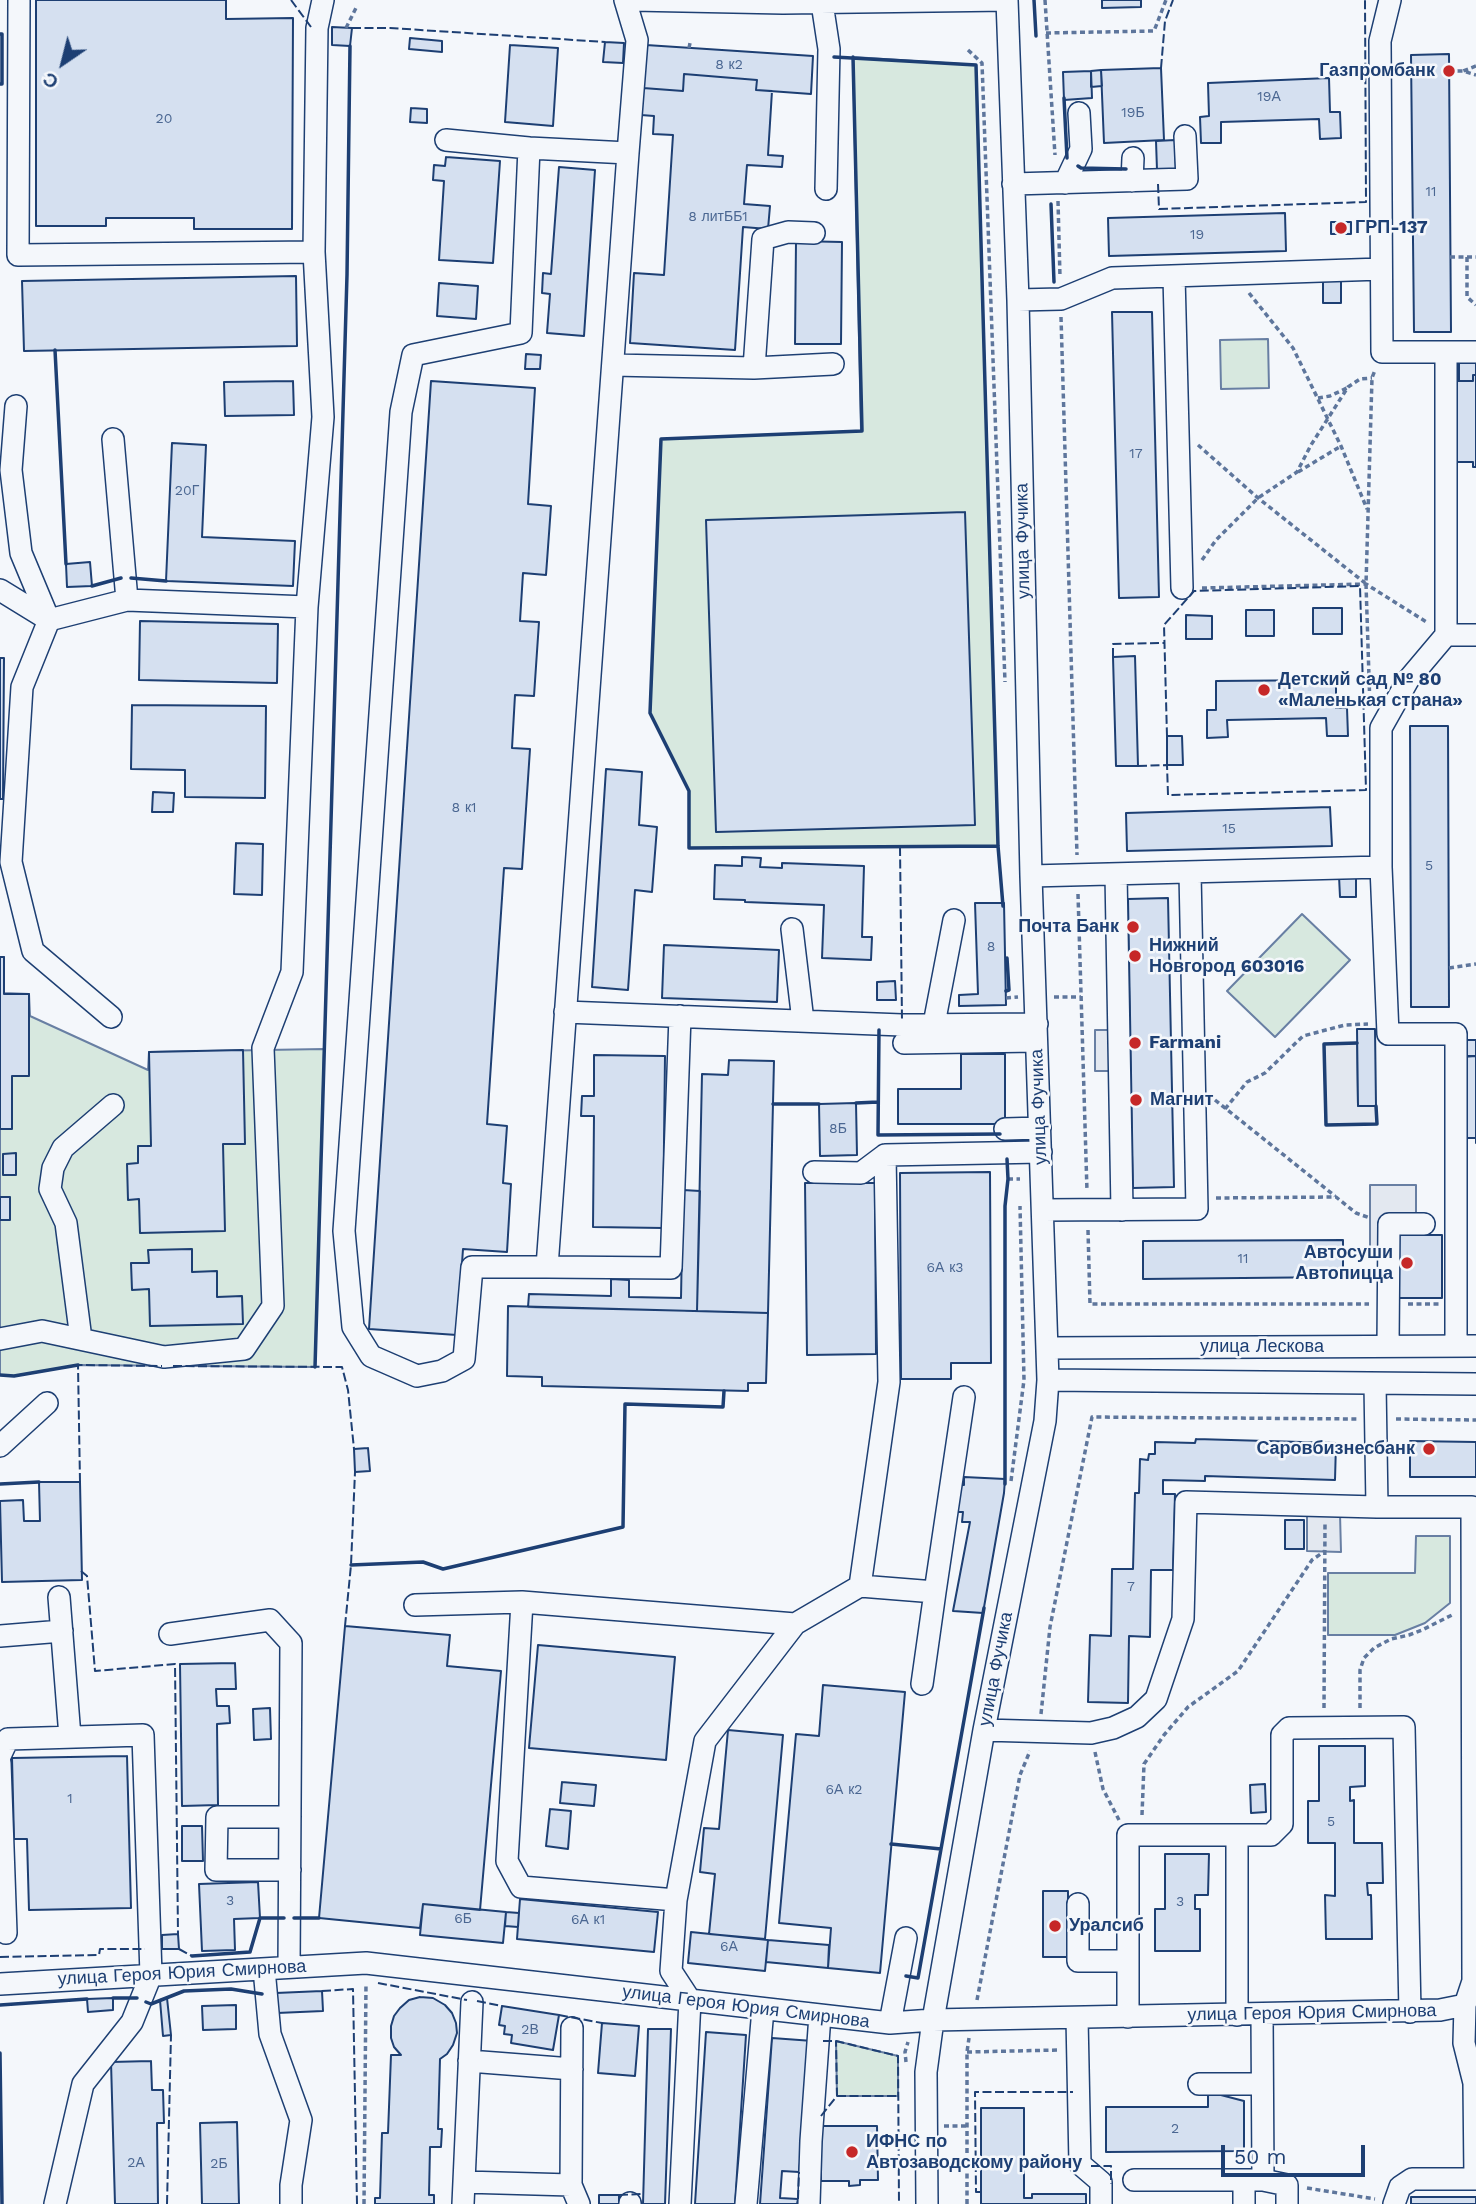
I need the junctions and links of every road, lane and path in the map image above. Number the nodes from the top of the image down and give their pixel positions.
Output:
1 (19, 0) edge
2 (323, 0) edge
3 (625, 0) edge
4 (633, 0) edge
5 (1007, 0) edge
6 (1045, 0) edge
7 (1166, 0) edge
8 (1390, 0) edge
9 (822, 3) junction
10 (358, 6) dead end
11 (346, 28) dead end
12 (1046, 33) junction
13 (968, 50) dead end
14 (1476, 66) edge
15 (1449, 71) dead end
16 (1463, 71) junction
17 (1476, 75) edge
18 (1079, 113) dead end
19 (1185, 136) dead end
20 (446, 140) dead end
21 (529, 148) junction
22 (628, 153) junction
23 (1133, 158) dead end
24 (1132, 181) junction
25 (1061, 183) junction
26 (1013, 184) junction
27 (826, 189) dead end
28 (814, 233) dead end
29 (314, 252) junction
30 (1450, 257) dead end
31 (1467, 257) junction
32 (1476, 257) edge
33 (1381, 269) junction
34 (1233, 274) junction
35 (1174, 276) junction
36 (1061, 299) junction
37 (1018, 300) junction
38 (1476, 305) edge
39 (1382, 352) junction
40 (1446, 352) junction
41 (1476, 352) edge
42 (833, 364) dead end
43 (613, 365) junction
44 (754, 368) junction
45 (1372, 378) junction
46 (1349, 387) junction
47 (1318, 398) junction
48 (16, 405) dead end
49 (1328, 419) junction
50 (1178, 427) junction
51 (113, 439) dead end
52 (1341, 446) junction
53 (1297, 472) junction
54 (1258, 498) junction
55 (1368, 511) junction
56 (1366, 584) junction
57 (1182, 588) junction
58 (0, 590) edge
59 (127, 600) junction
60 (307, 607) junction
61 (49, 620) junction
62 (1446, 635) junction
63 (1476, 635) edge
64 (1005, 682) dead end
65 (1381, 728) junction
66 (6, 867) edge
67 (1381, 867) junction
68 (1190, 873) junction
69 (1115, 874) junction
70 (1031, 876) junction
71 (1078, 876) junction
72 (954, 920) dead end
73 (792, 929) dead end
74 (1476, 964) edge
75 (1449, 968) dead end
76 (565, 1012) junction
77 (680, 1016) junction
78 (111, 1017) dead end
79 (803, 1021) junction
80 (1388, 1023) junction
81 (934, 1024) junction
82 (1036, 1033) junction
83 (904, 1043) dead end
84 (1194, 1084) junction
85 (113, 1105) dead end
86 (1226, 1109) junction
87 (1040, 1128) junction
88 (1006, 1129) dead end
89 (1018, 1152) junction
90 (1041, 1152) junction
91 (885, 1155) junction
92 (814, 1172) dead end
93 (1008, 1179) dead end
94 (1336, 1197) junction
95 (1196, 1198) junction
96 (1020, 1204) dead end
97 (1043, 1210) junction
98 (1087, 1210) junction
99 (1122, 1210) junction
100 (1389, 1224) junction
101 (1424, 1224) dead end
102 (547, 1267) junction
103 (1389, 1304) junction
104 (1456, 1304) junction
105 (0, 1339) edge
106 (81, 1339) junction
107 (1388, 1346) junction
108 (1466, 1346) edge
109 (1047, 1348) junction
110 (1048, 1380) junction
111 (1375, 1384) junction
112 (1476, 1384) edge
113 (964, 1397) dead end
114 (47, 1403) dead end
115 (1377, 1419) junction
116 (1476, 1420) edge
117 (0, 1446) edge
118 (1011, 1481) dead end
119 (1325, 1506) junction
120 (1377, 1507) junction
121 (1325, 1551) junction
122 (860, 1586) junction
123 (935, 1592) junction
124 (59, 1597) dead end
125 (522, 1602) junction
126 (415, 1605) dead end
127 (1474, 1605) edge
128 (795, 1624) junction
129 (62, 1631) junction
130 (170, 1634) dead end
131 (0, 1636) edge
132 (922, 1684) dead end
133 (1324, 1727) junction
134 (1360, 1727) junction
135 (984, 1730) junction
136 (1039, 1732) junction
137 (1091, 1733) junction
138 (71, 1737) junction
139 (0, 1756) edge
140 (0, 1763) edge
141 (290, 1817) junction
142 (1128, 1835) junction
143 (1237, 1835) junction
144 (290, 1870) junction
145 (676, 1900) junction
146 (1078, 1904) dead end
147 (6, 1933) dead end
148 (906, 1938) dead end
149 (1128, 1961) junction
150 (366, 1963) junction
151 (289, 1967) junction
152 (264, 1969) junction
153 (151, 1975) junction
154 (1475, 1981) edge
155 (0, 1984) edge
156 (690, 2000) junction
157 (472, 2002) dead end
158 (1465, 2005) junction
159 (763, 2009) junction
160 (1410, 2012) junction
161 (1262, 2014) junction
162 (820, 2015) junction
163 (1237, 2015) junction
164 (1128, 2017) junction
165 (1077, 2018) junction
166 (933, 2020) junction
167 (973, 2020) junction
168 (890, 2023) junction
169 (572, 2028) dead end
170 (1078, 2050) junction
171 (967, 2052) junction
172 (470, 2061) junction
173 (572, 2069) junction
174 (1199, 2084) dead end
175 (1262, 2084) junction
176 (1133, 2180) dead end
177 (1253, 2180) junction
178 (464, 2182) junction
179 (575, 2194) edge
180 (1287, 2195) edge
181 (1394, 2203) edge
182 (55, 2204) edge
183 (291, 2204) edge
184 (364, 2204) edge
185 (463, 2204) edge
186 (680, 2204) edge
187 (746, 2204) edge
188 (809, 2204) edge
189 (927, 2204) edge
190 (967, 2204) edge
191 (1101, 2204) edge
192 (1244, 2204) edge

1 - 29 street
2 - 29 street
3 - 22 street
4 - 9 street
5 - 9 street
5 - 26 street, улица Фучика
6 - 12 path
7 - 12 path
8 - 33 street
9 - 27 street
10 - 11 path
12 - 25 path
13 - 64 path
14 - 16 path
15 - 16 path
16 - 17 path
18 - 25 street
19 - 24 street
20 - 21 street
21 - 22 street
21 - 102 street
22 - 43 street
23 - 24 street
24 - 25 street
25 - 26 street
25 - 36 path
26 - 37 street, улица Фучика
28 - 44 street
29 - 60 street
30 - 31 path
31 - 32 path
31 - 38 path
33 - 34 street
33 - 39 street
34 - 35 street
34 - 47 path
35 - 36 street
35 - 50 street
36 - 37 street
36 - 71 path
37 - 70 street, улица Фучика
39 - 40 street
39 - 45 path
40 - 41 street
40 - 62 street
42 - 44 street
43 - 44 street
43 - 76 street
45 - 46 path
45 - 55 path
46 - 47 path
46 - 49 path
47 - 49 path
48 - 61 street
49 - 52 path
49 - 53 path
50 - 54 path
50 - 57 street
51 - 59 street
52 - 53 path
52 - 55 path
53 - 54 path
54 - 56 path
54 - 57 path
55 - 56 path
56 - 57 path
56 - 62 path
56 - 65 path
58 - 61 street
59 - 60 street
59 - 61 street
60 - 106 street
61 - 66 street
62 - 63 street
62 - 65 street
65 - 67 street
66 - 78 street
67 - 68 street
67 - 80 street
68 - 69 street
68 - 84 street
69 - 71 street
69 - 99 street
70 - 71 street
70 - 82 street, улица Фучика
71 - 98 path
72 - 81 street
73 - 79 street
74 - 75 path
76 - 77 street
76 - 102 street
77 - 79 street
77 - 102 street
79 - 81 street
80 - 86 path
80 - 104 street
81 - 82 street
82 - 83 street
82 - 87 street, улица Фучика
84 - 86 path
84 - 95 street
85 - 106 street
86 - 94 path
87 - 88 street
87 - 90 street, улица Фучика
89 - 90 street
89 - 91 street
89 - 93 path
90 - 97 street, улица Фучика
91 - 92 street
91 - 122 street
94 - 95 path
94 - 100 path
95 - 99 street
96 - 118 path
97 - 98 street
97 - 109 street, улица Фучика
98 - 99 street
98 - 103 path
100 - 101 street
100 - 103 street
103 - 104 path
103 - 107 street
104 - 108 street
105 - 106 street
107 - 108 street, улица Лескова
107 - 109 street, улица Лескова
109 - 110 street, улица Фучика
110 - 111 street, улица Лескова
110 - 135 street, улица Фучика
111 - 112 street, улица Лескова
111 - 115 street
113 - 123 street
114 - 117 street
115 - 116 path
115 - 120 street
115 - 136 path
119 - 120 street
119 - 121 path
119 - 137 street
120 - 127 street
121 - 133 path
121 - 142 path
122 - 123 street
122 - 128 street
123 - 132 street
124 - 129 street
125 - 126 street
125 - 128 street
125 - 145 street
127 - 134 path
127 - 154 street
128 - 145 street
129 - 131 street
129 - 138 street
130 - 141 street
133 - 134 street
133 - 143 street
134 - 160 street
135 - 136 street
135 - 166 street, улица Фучика
136 - 137 street
136 - 167 path
137 - 142 path
138 - 139 street
138 - 153 street
140 - 147 street
141 - 144 street
141 - 144 street
142 - 143 street
142 - 149 street
143 - 163 street
144 - 151 street
145 - 156 street
146 - 149 street
148 - 168 street
149 - 164 street
150 - 151 street, улица Героя Юрия Смирнова
150 - 156 street, улица Героя Юрия Смирнова
150 - 184 path
151 - 152 street, улица Героя Юрия Смирнова
152 - 153 street, улица Героя Юрия Смирнова
152 - 183 street
153 - 155 street, улица Героя Юрия Смирнова
153 - 182 street
154 - 158 street
156 - 159 street, улица Героя Юрия Смирнова
156 - 186 street
157 - 172 street
158 - 160 street, улица Героя Юрия Смирнова
158 - 181 street
159 - 162 street, улица Героя Юрия Смирнова
159 - 187 street
160 - 161 street, улица Героя Юрия Смирнова
161 - 163 street, улица Героя Юрия Смирнова
161 - 175 street
162 - 168 street, улица Героя Юрия Смирнова
162 - 188 street
163 - 164 street, улица Героя Юрия Смирнова
164 - 165 street, улица Героя Юрия Смирнова
165 - 167 street, улица Героя Юрия Смирнова
165 - 170 street
166 - 167 street, улица Героя Юрия Смирнова
166 - 168 street, улица Героя Юрия Смирнова
166 - 189 street, улица Фучика
167 - 171 path
169 - 173 street
170 - 171 path
170 - 191 street
171 - 190 path
172 - 173 street
172 - 178 street
173 - 179 street
174 - 175 street
175 - 177 street
176 - 177 street
177 - 180 street
177 - 192 street
178 - 179 street
178 - 185 street
180 - 181 path

